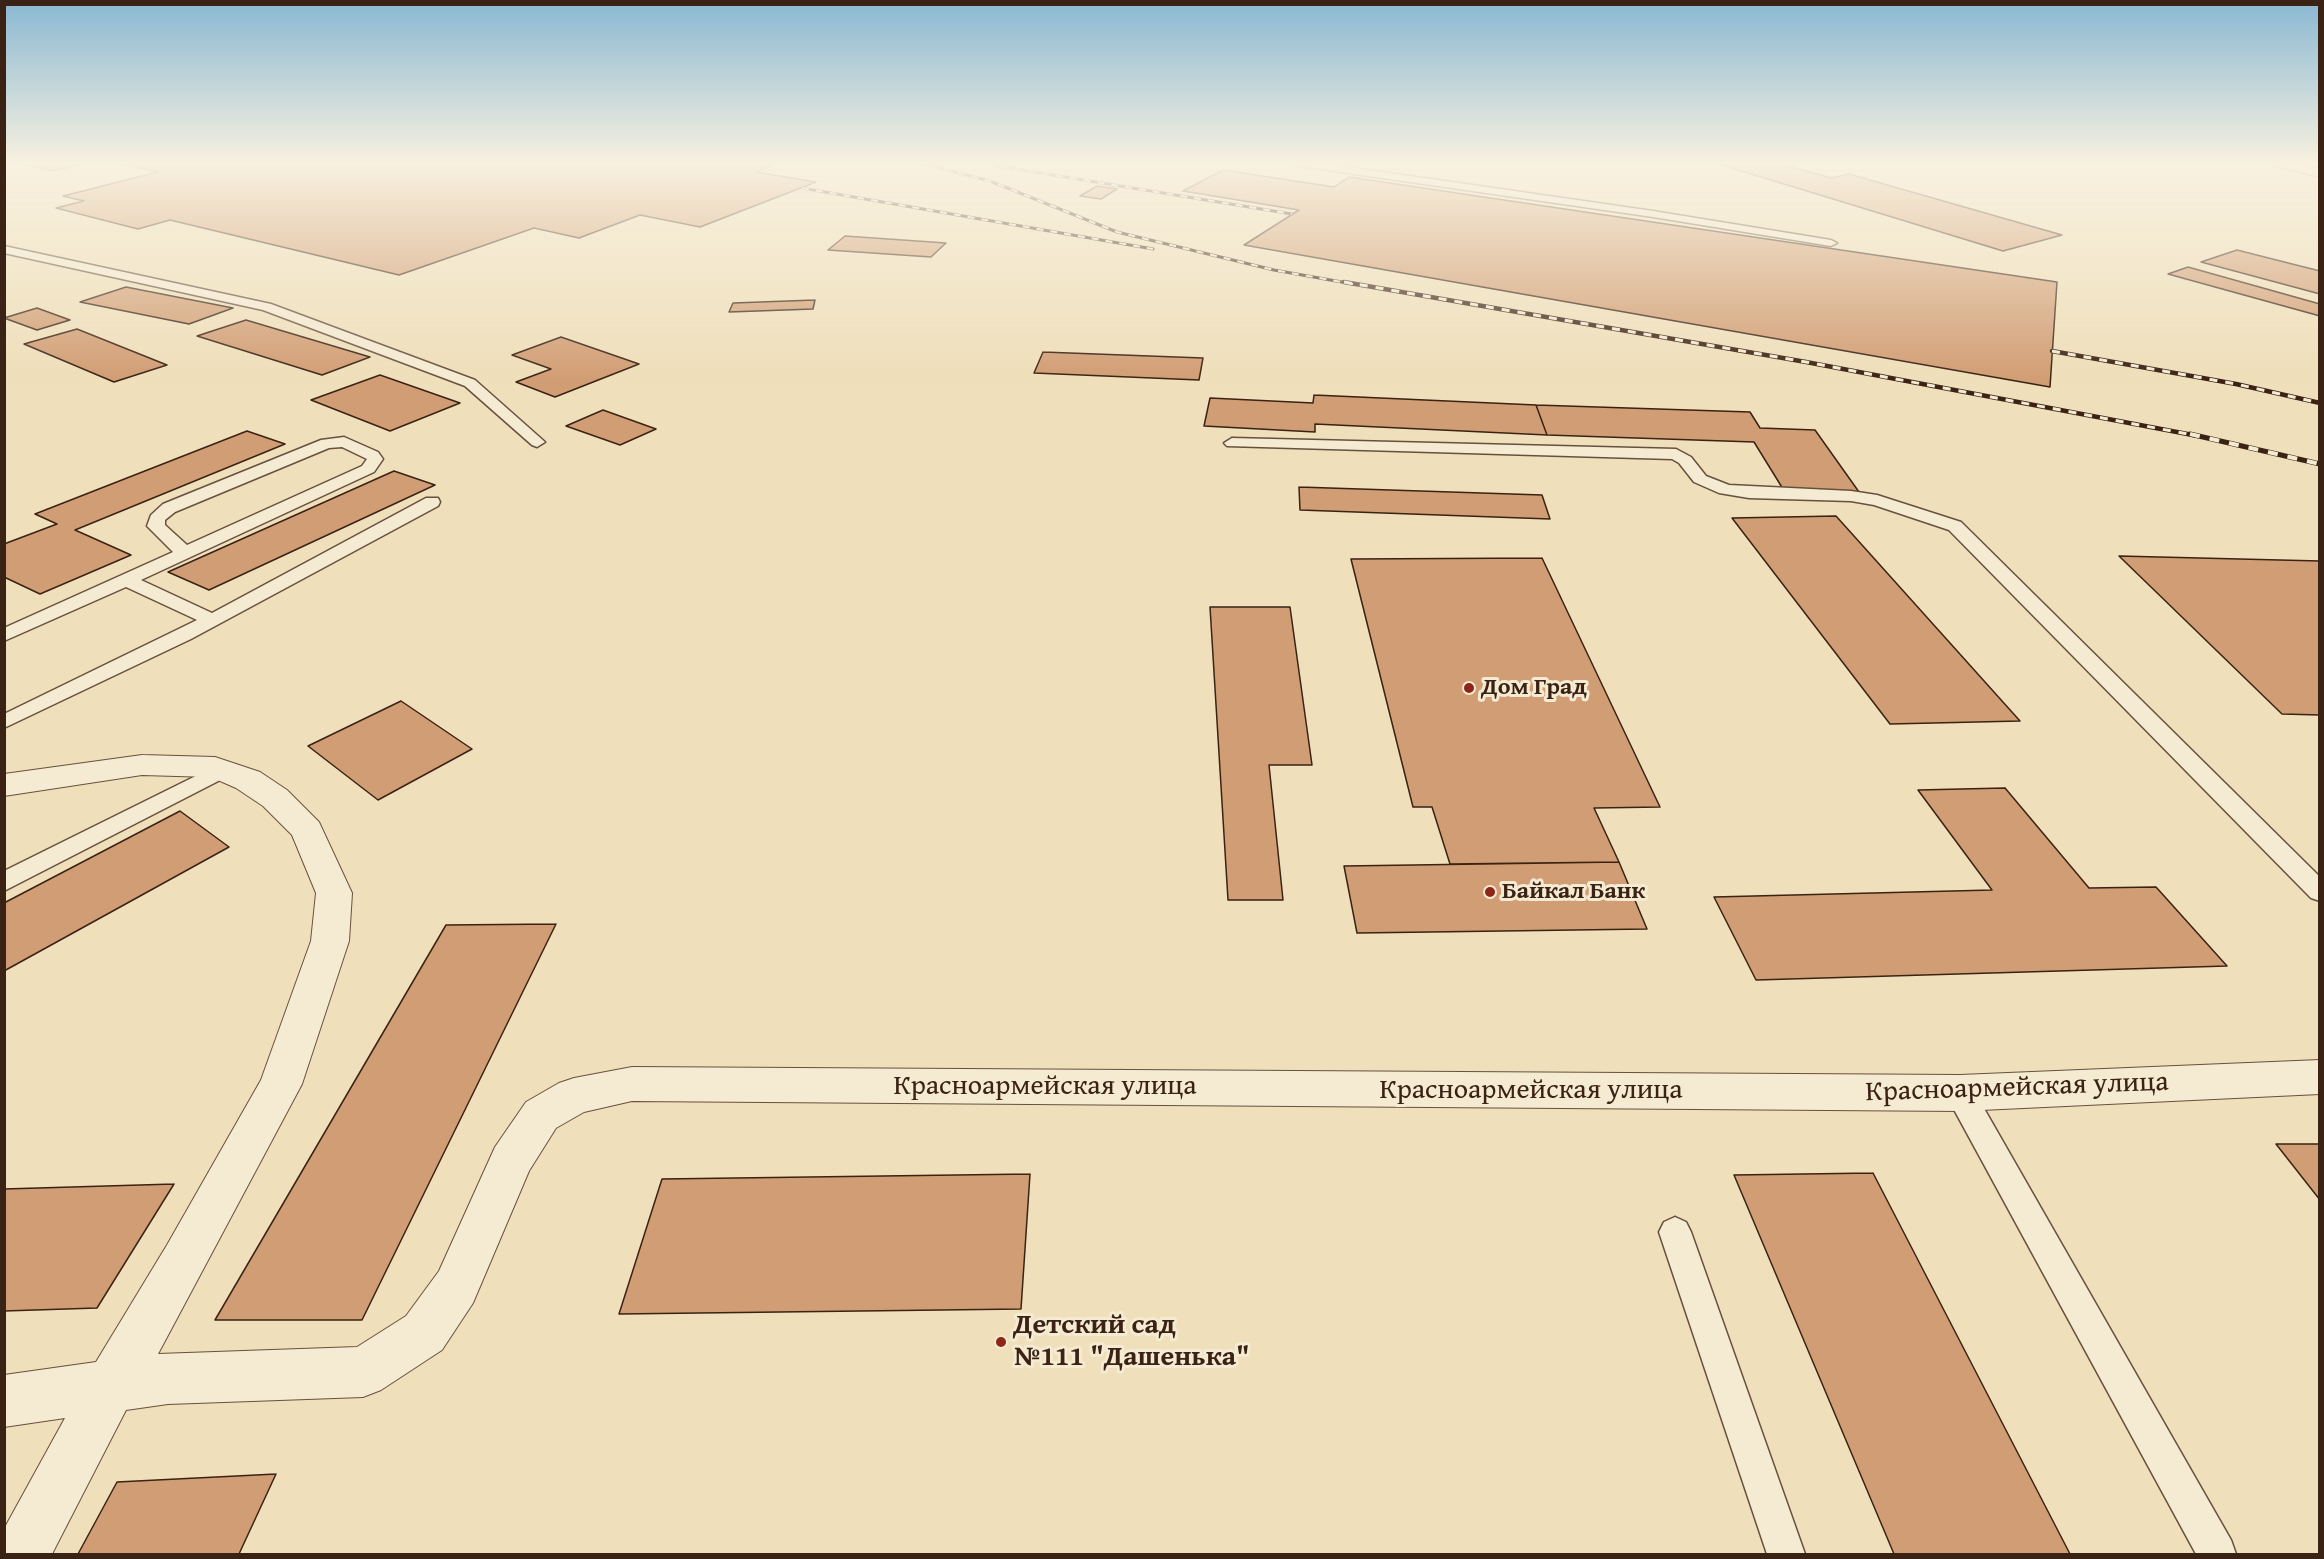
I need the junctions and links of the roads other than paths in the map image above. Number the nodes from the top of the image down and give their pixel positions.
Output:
1 (1781, 235) edge
2 (1831, 243) dead end
3 (4, 249) edge
4 (537, 442) dead end
5 (1232, 443) dead end
6 (432, 502) dead end
7 (185, 553) junction
8 (126, 580) junction
9 (213, 620) junction
10 (4, 636) edge
11 (4, 722) edge
12 (222, 770) junction
13 (4, 785) edge
14 (4, 882) edge
15 (2319, 892) edge
16 (2319, 1077) edge
17 (1960, 1094) junction
18 (1675, 1232) dead end
19 (111, 1386) junction
20 (4, 1401) edge
21 (22, 1554) edge
22 (1786, 1554) edge
23 (2217, 1554) edge

1 - 2 lane
3 - 4 lane
5 - 15 lane
6 - 9 lane
7 - 7 lane
7 - 8 lane
8 - 9 lane
8 - 10 lane
9 - 11 lane
12 - 13 street
12 - 14 lane
12 - 19 street
16 - 17 street, Красноармейская улица
17 - 19 street, Красноармейская улица
17 - 23 lane
18 - 22 lane
19 - 20 street, Красноармейская улица
19 - 21 street

